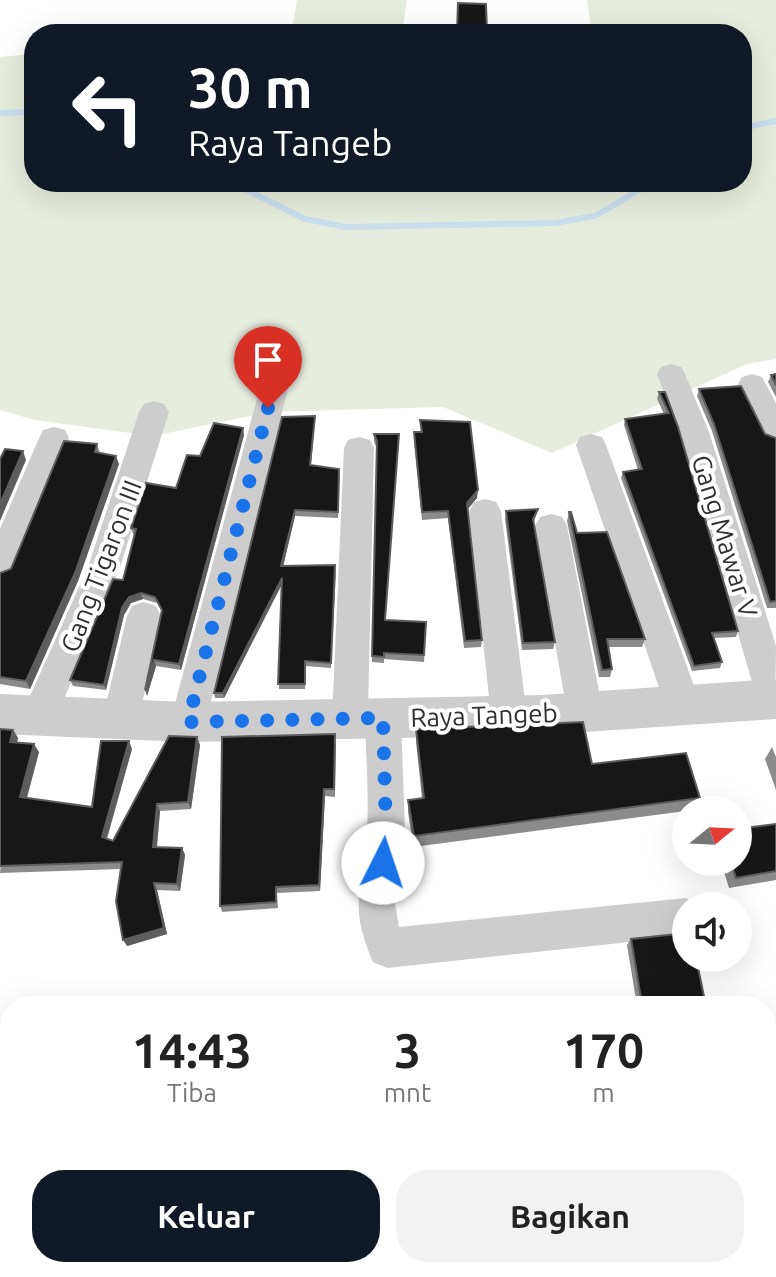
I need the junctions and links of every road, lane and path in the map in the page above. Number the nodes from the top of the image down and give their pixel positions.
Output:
1 (671, 374) dead end
2 (276, 380) dead end
3 (752, 384) dead end
4 (154, 412) dead end
5 (776, 432) edge
6 (54, 438) dead end
7 (591, 445) dead end
8 (359, 448) dead end
9 (485, 511) dead end
10 (551, 526) dead end
11 (0, 567) edge
12 (144, 616) dead end
13 (775, 699) edge
14 (124, 704) dead end
15 (683, 705) junction
16 (585, 712) junction
17 (19, 715) edge
18 (509, 716) junction
19 (367, 718) junction
20 (188, 722) junction
21 (672, 918) edge

1 - 13 street, Gang Mawar V
2 - 20 street
3 - 5 street
4 - 17 street, Gang Tigaron III
6 - 11 street
7 - 15 street
8 - 19 street
9 - 18 street
10 - 16 street
12 - 14 street
13 - 15 street, Raya Tangeb
15 - 16 street, Raya Tangeb
16 - 18 street, Raya Tangeb
17 - 20 street, Raya Tangeb
18 - 19 street, Raya Tangeb
19 - 20 street, Raya Tangeb
19 - 21 street

